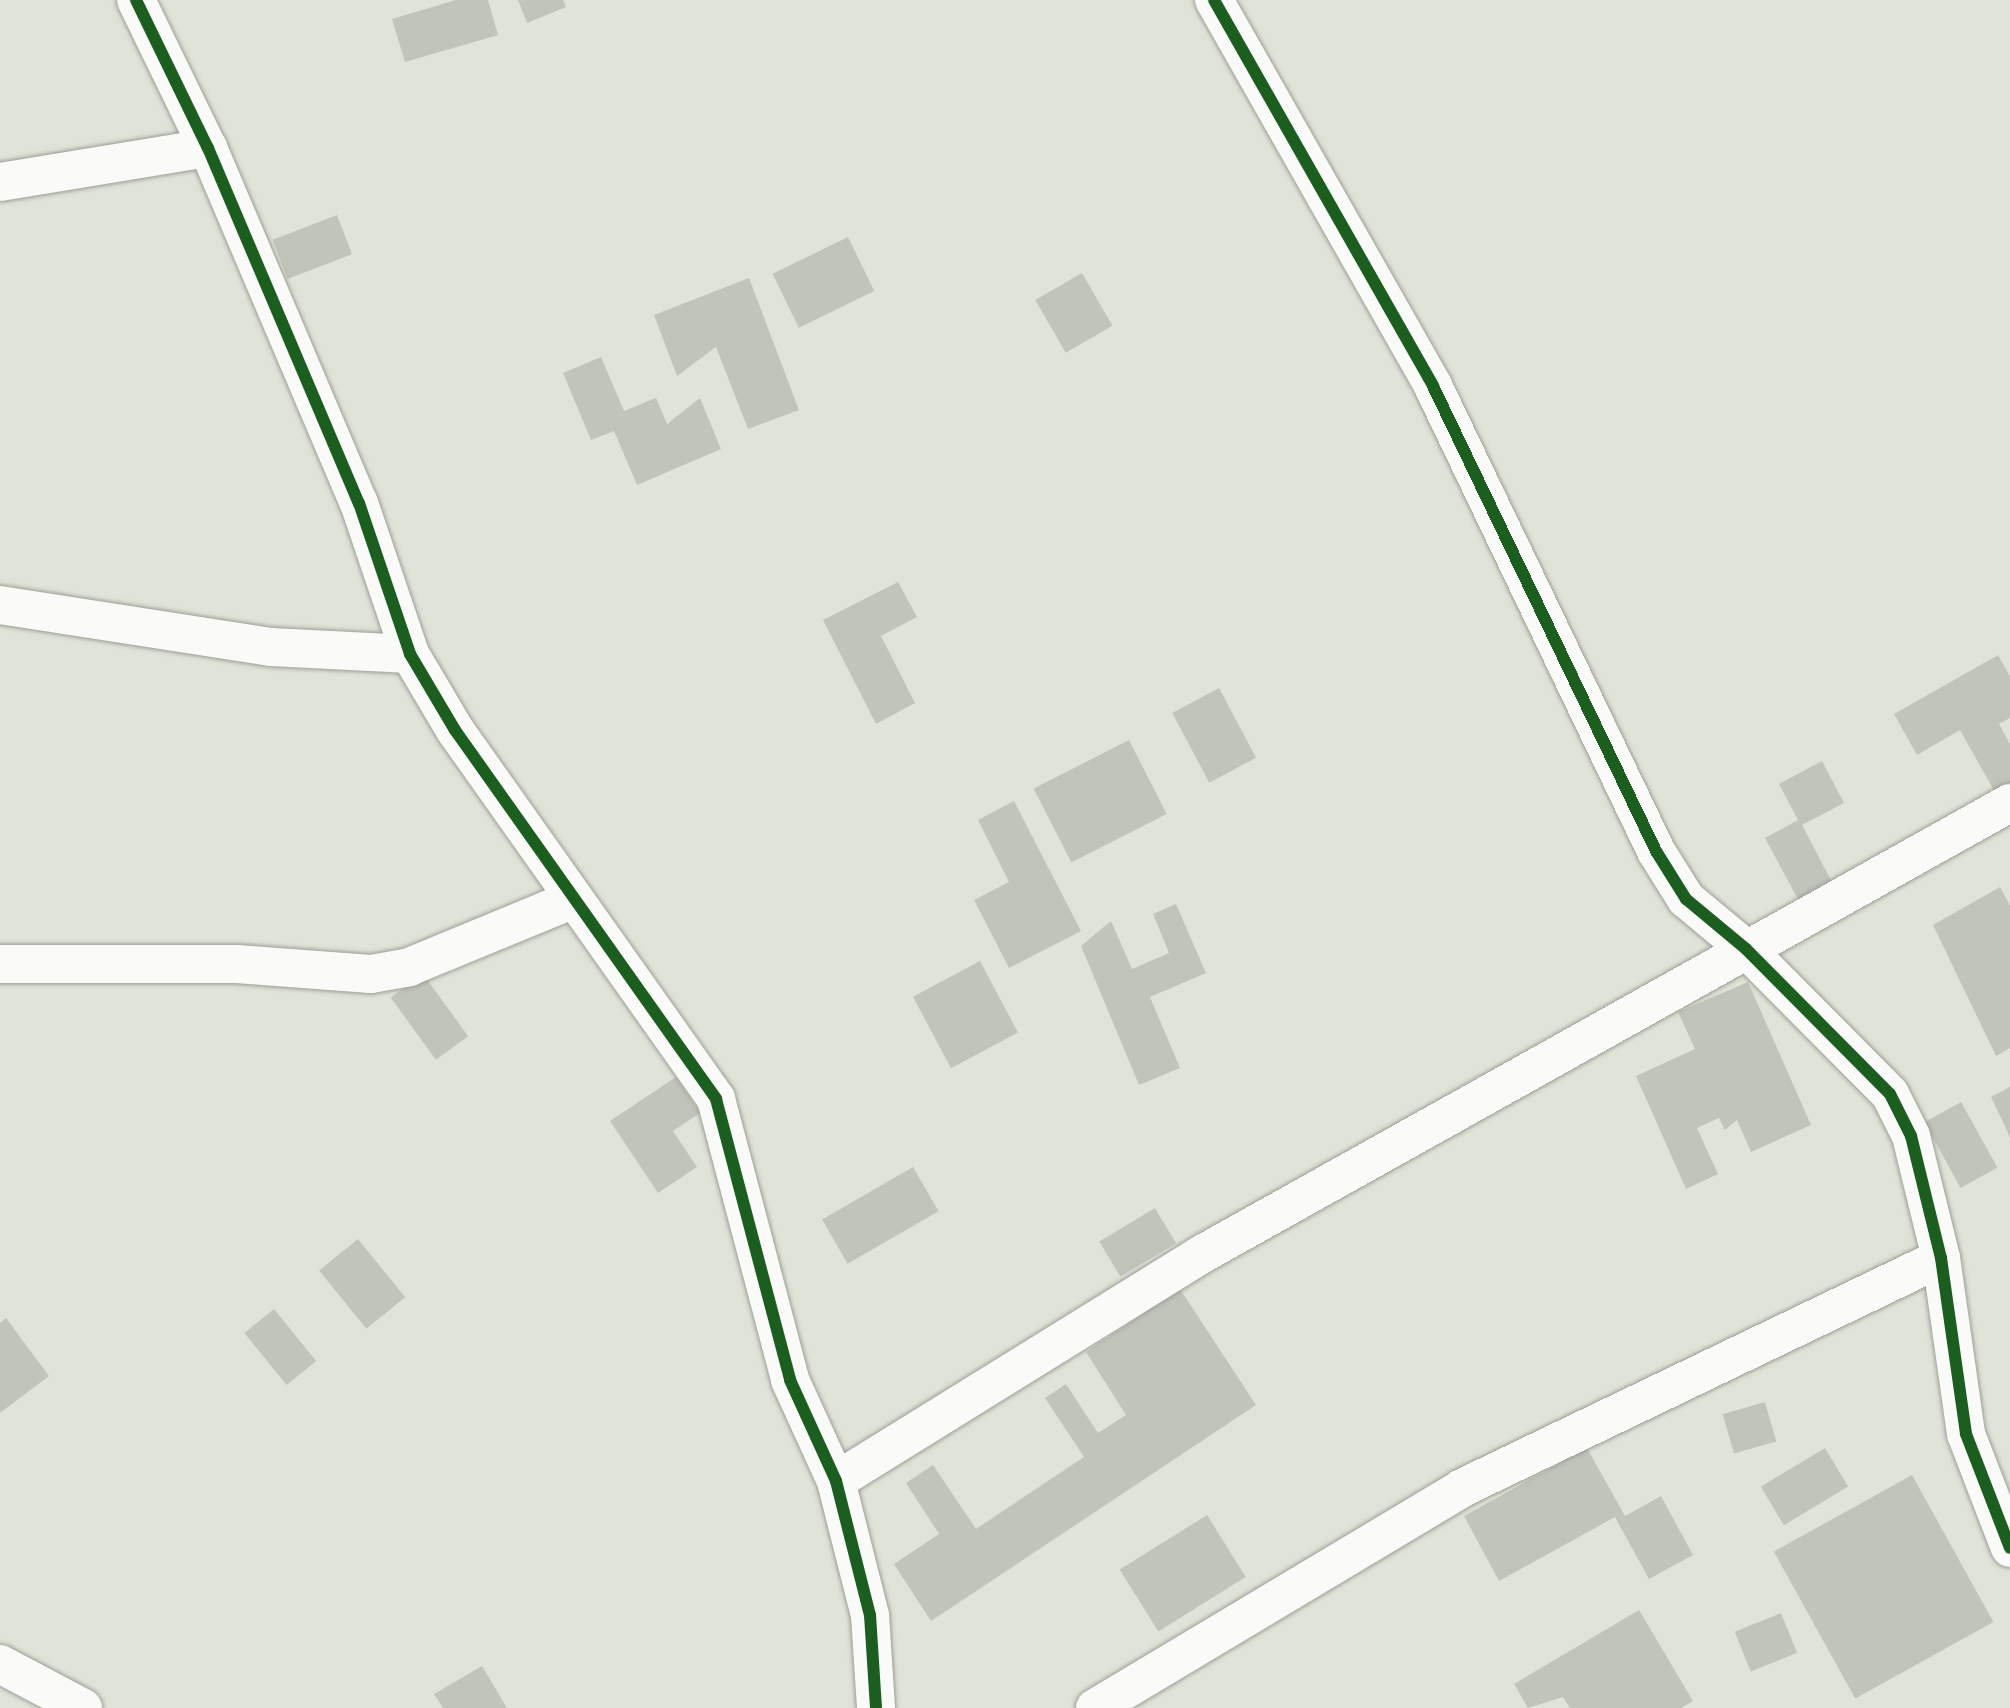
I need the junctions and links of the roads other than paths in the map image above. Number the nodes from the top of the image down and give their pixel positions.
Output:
1 (136, 0) edge
2 (1214, 0) edge
3 (208, 148) junction
4 (0, 182) edge
5 (0, 605) edge
6 (410, 654) junction
7 (2010, 803) edge
8 (574, 899) junction
9 (1746, 949) junction
10 (0, 964) edge
11 (1941, 1258) junction
12 (836, 1481) junction
13 (2010, 1548) edge
14 (0, 1664) edge
15 (83, 1708) edge
16 (876, 1708) edge
17 (1095, 1708) edge

1 - 3 street
2 - 9 street
3 - 4 street
3 - 6 street
5 - 6 street
6 - 8 street
7 - 9 street
8 - 10 street
8 - 12 street
9 - 11 street
9 - 12 street
11 - 13 street
11 - 17 street
12 - 16 street
14 - 15 street

